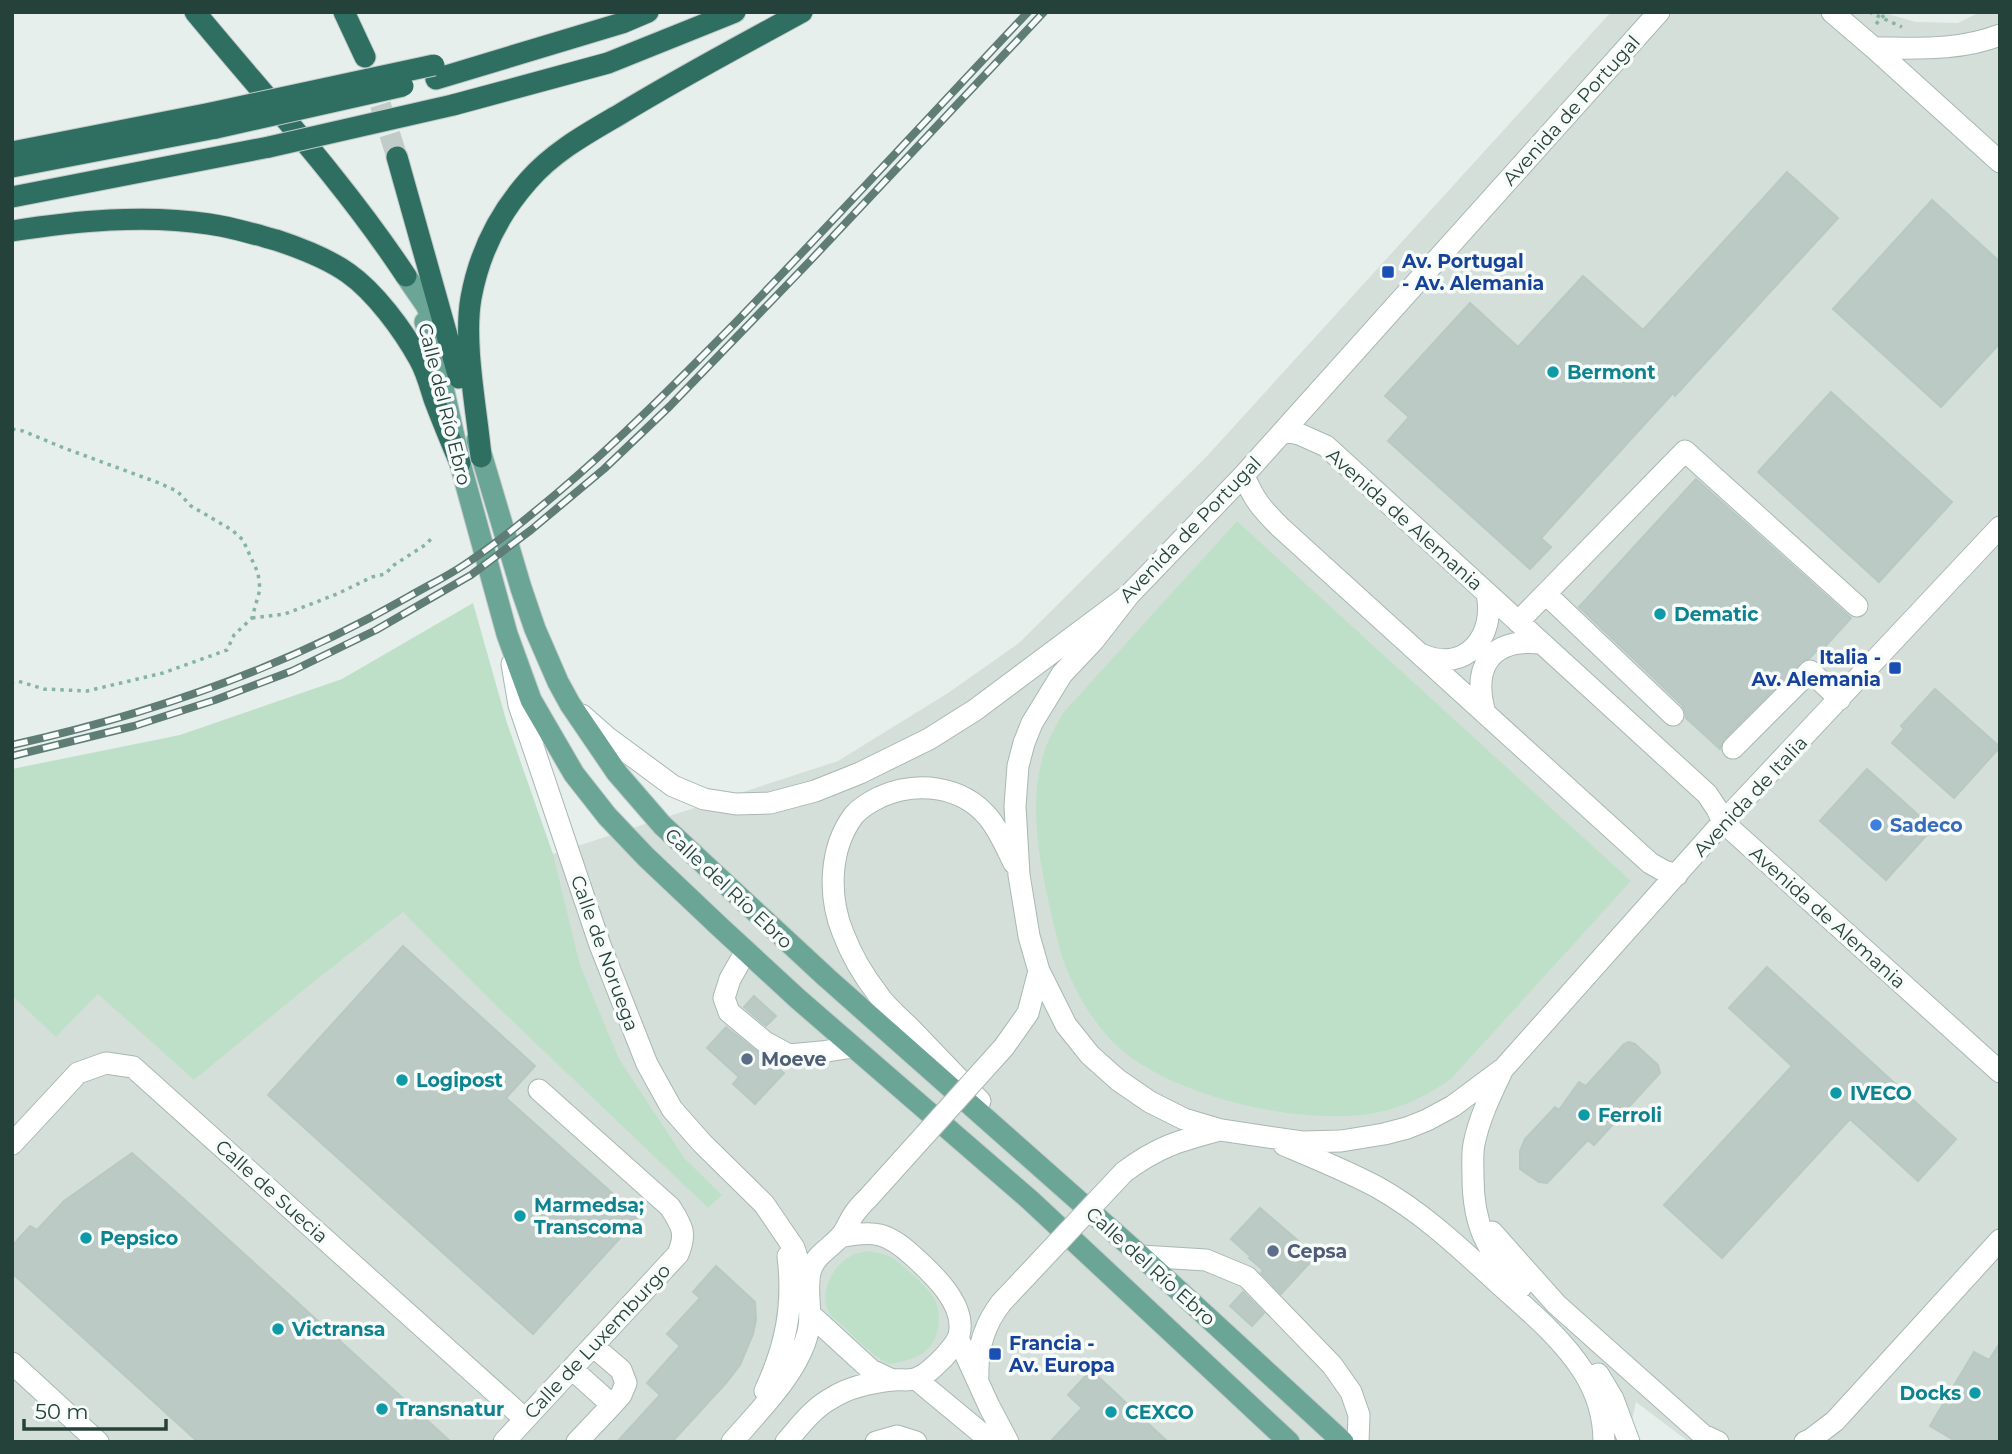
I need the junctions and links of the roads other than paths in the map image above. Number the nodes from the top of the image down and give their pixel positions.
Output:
1 (195, 12) edge
2 (205, 12) edge
3 (344, 12) edge
4 (648, 12) edge
5 (735, 12) edge
6 (802, 12) edge
7 (1658, 12) edge
8 (1832, 12) edge
9 (2000, 35) edge
10 (1874, 48) junction
11 (365, 57) tunnel mouth
12 (254, 83) junction
13 (213, 120) junction
14 (12, 152) edge
15 (397, 157) tunnel mouth
16 (2000, 162) edge
17 (12, 167) edge
18 (12, 197) edge
19 (12, 231) edge
20 (406, 276) junction
21 (459, 378) junction
22 (1284, 430) junction
23 (481, 457) junction
24 (460, 463) junction
25 (1244, 475) junction
26 (2000, 527) edge
27 (1487, 594) junction
28 (1546, 594) junction
29 (1129, 595) junction
30 (1857, 606) dead end
31 (1518, 622) junction
32 (507, 634) junction
33 (1541, 643) junction
34 (1421, 655) junction
35 (1840, 699) junction
36 (570, 705) junction
37 (1485, 713) junction
38 (1673, 715) dead end
39 (1733, 748) dead end
40 (1723, 822) junction
41 (1018, 875) junction
42 (1677, 875) junction
43 (746, 951) junction
44 (1039, 971) junction
45 (853, 1047) junction
46 (1504, 1068) junction
47 (2000, 1072) edge
48 (539, 1090) dead end
49 (1221, 1130) junction
50 (1266, 1137) junction
51 (12, 1144) edge
52 (1054, 1177) junction
53 (1473, 1200) junction
54 (781, 1230) junction
55 (840, 1237) junction
56 (2000, 1240) edge
57 (1141, 1256) junction
58 (807, 1288) junction
59 (1001, 1303) junction
60 (811, 1315) junction
61 (958, 1337) junction
62 (593, 1346) junction
63 (1203, 1362) junction
64 (12, 1363) edge
65 (572, 1368) junction
66 (916, 1379) junction
67 (892, 1380) junction
68 (978, 1381) junction
69 (612, 1405) junction
70 (525, 1419) junction
71 (733, 1441) edge
72 (98, 1442) edge
73 (504, 1442) edge
74 (577, 1442) edge
75 (786, 1442) edge
76 (876, 1442) edge
77 (916, 1442) edge
78 (992, 1442) edge
79 (1009, 1442) edge
80 (1278, 1442) edge
81 (1289, 1442) edge
82 (1343, 1442) edge
83 (1358, 1442) edge
84 (1604, 1442) edge
85 (1629, 1442) edge
86 (1718, 1442) edge
87 (1805, 1442) edge

1 - 12 highway
2 - 12 highway
3 - 11 highway
4 - 13 highway, bridge
5 - 18 highway, bridge
6 - 23 highway
7 - 22 street, Avenida de Portugal
8 - 10 street
9 - 10 street
10 - 16 street
12 - 20 highway
13 - 14 highway
13 - 17 highway
15 - 21 highway
19 - 24 highway
20 - 21 main road, Calle del Río Ebro
20 - 24 main road, Calle del Río Ebro
21 - 23 main road, Calle del Río Ebro
22 - 25 street, Avenida de Portugal
22 - 27 street, Avenida de Alemania
23 - 36 main road, Calle del Río Ebro
24 - 32 main road, Calle del Río Ebro
25 - 29 street, Avenida de Portugal
25 - 34 street
26 - 35 street, Avenida de Italia
27 - 31 street, Avenida de Alemania
27 - 34 street, Avenida de Alemania
28 - 30 street
28 - 31 street
28 - 38 street
29 - 36 street, Avenida de Portugal
29 - 41 street
31 - 33 street, Avenida de Alemania
32 - 43 main road, Calle del Río Ebro
32 - 54 street, Calle de Noruega
33 - 37 street
33 - 40 street, Avenida de Alemania
34 - 37 street
35 - 39 street
35 - 40 street, Avenida de Italia
36 - 52 main road, Calle del Río Ebro
37 - 42 street
40 - 42 street, Avenida de Italia
40 - 47 street, Avenida de Alemania
41 - 44 street
41 - 52 street
42 - 46 street, Avenida de Italia
43 - 45 main road, Calle del Río Ebro
43 - 45 street
44 - 49 street
44 - 55 street, bridge
45 - 63 main road, Calle del Río Ebro
46 - 50 street
46 - 53 street
48 - 62 street, Calle de Luxemburgo
49 - 50 street
49 - 59 street, bridge
50 - 84 street
51 - 70 street, Calle de Suecia
52 - 57 main road, Calle del Río Ebro
53 - 85 street
53 - 86 street
54 - 58 street, Calle de Noruega
54 - 71 street, Calle de Noruega
55 - 58 street
55 - 61 street
56 - 87 street
57 - 82 main road, Calle del Río Ebro
57 - 83 street
58 - 60 street
59 - 61 street
59 - 68 street
60 - 67 street
60 - 71 street
61 - 66 street
61 - 68 street
62 - 65 street, Calle de Luxemburgo
62 - 69 street
63 - 80 main road
63 - 81 main road, Calle del Río Ebro
64 - 72 street
65 - 69 street
65 - 70 street, Calle de Luxemburgo
66 - 67 street
66 - 78 street
67 - 75 street
68 - 79 street
69 - 74 street
70 - 73 street, Calle de Luxemburgo
76 - 77 street

